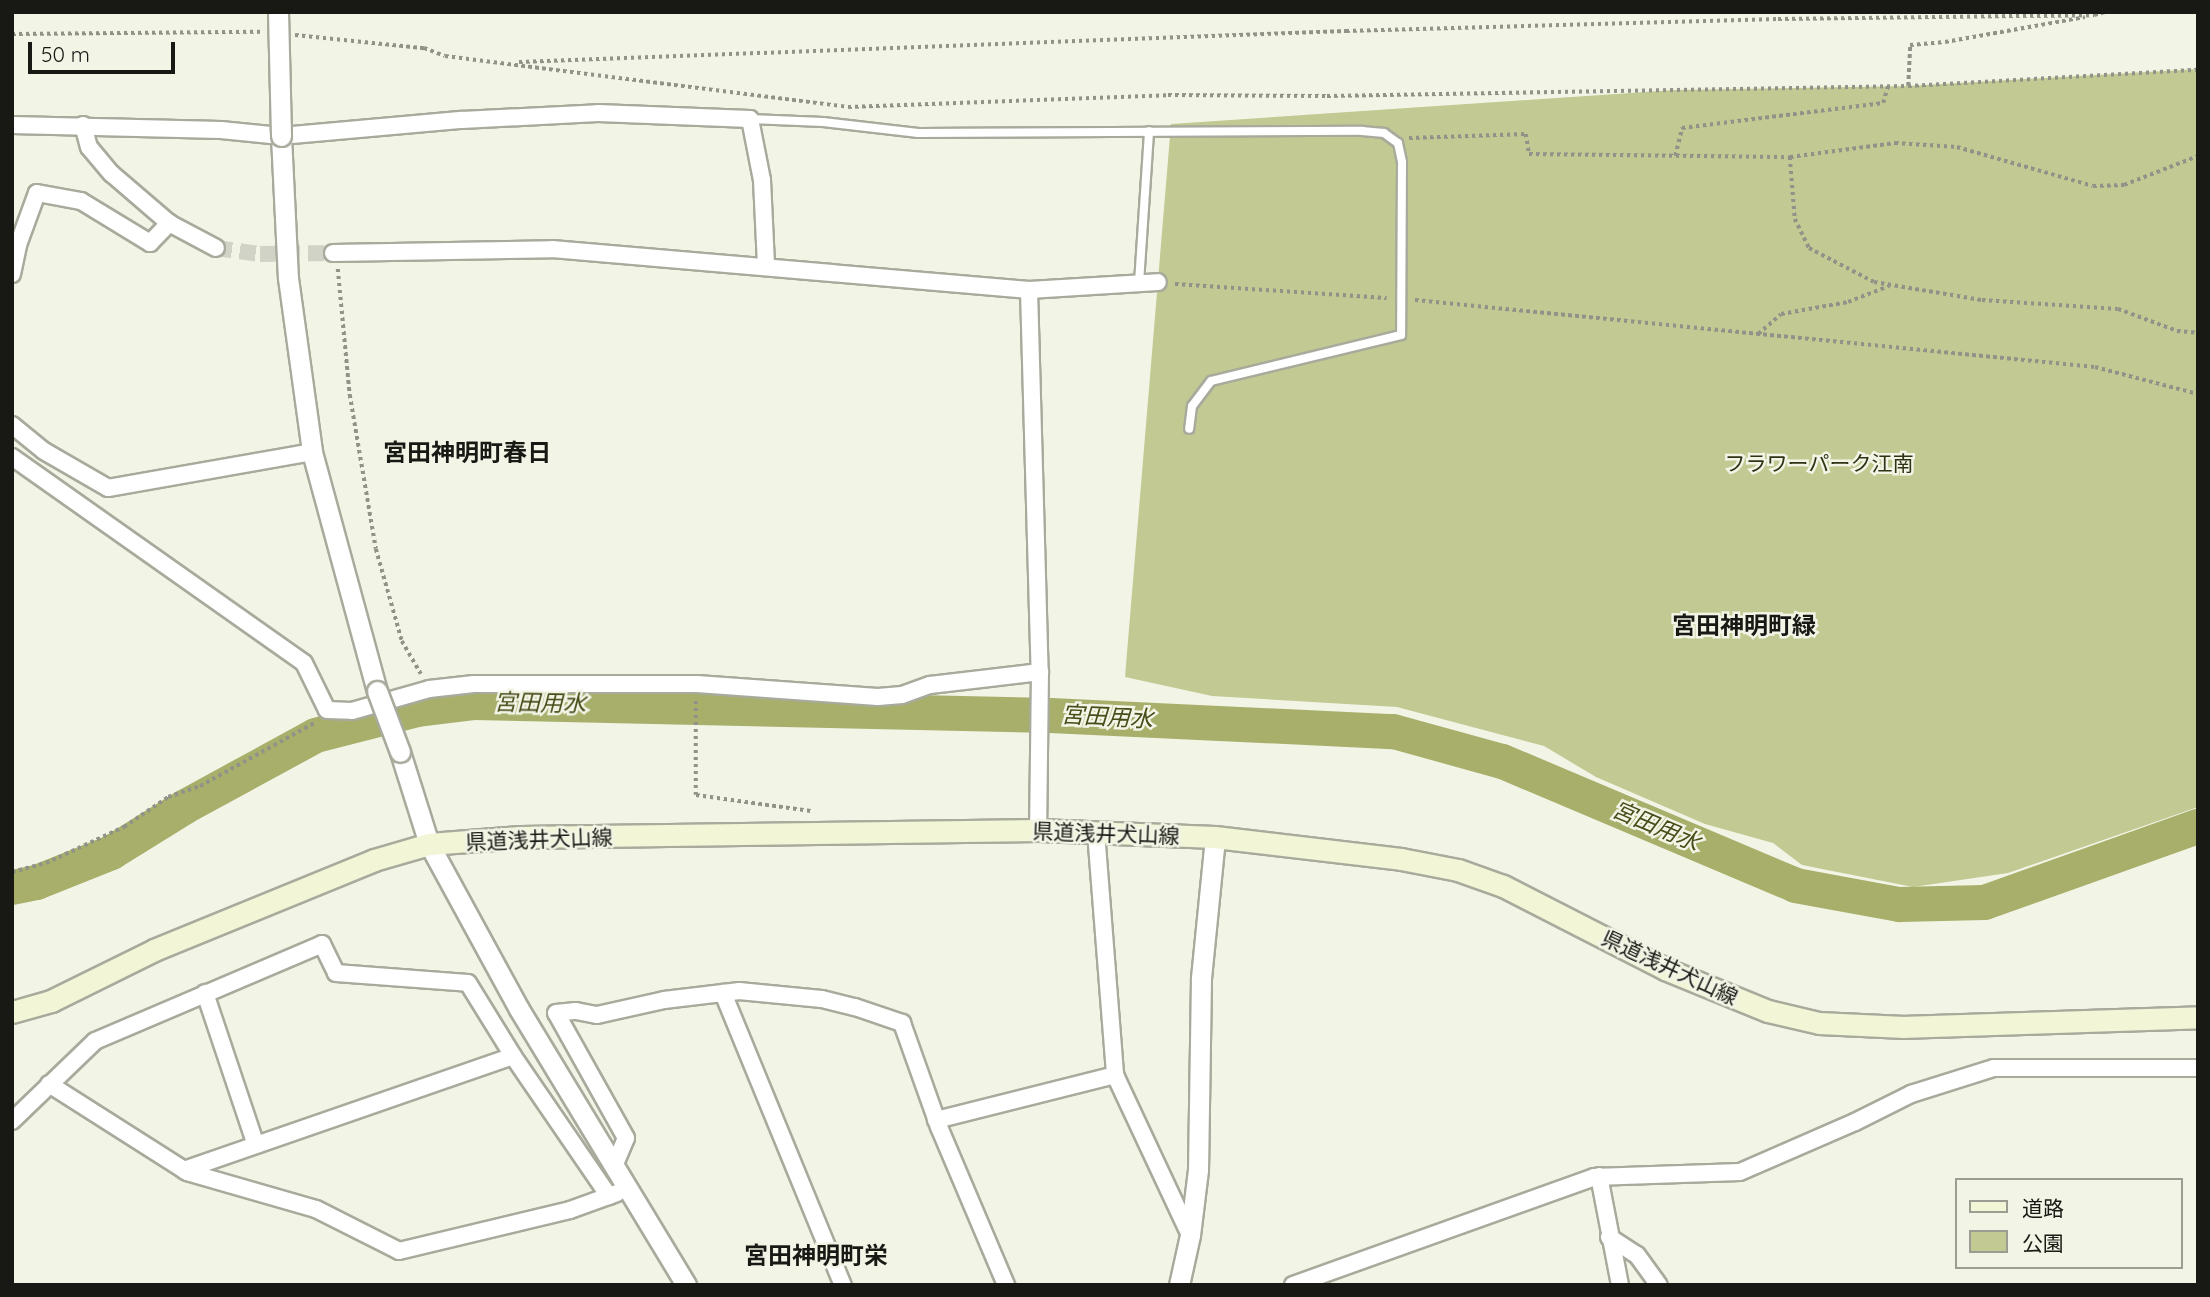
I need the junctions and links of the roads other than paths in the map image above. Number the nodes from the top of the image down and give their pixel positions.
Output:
1 (278, 12) edge
2 (750, 119) junction
3 (12, 125) edge
4 (83, 125) junction
5 (1149, 131) junction
6 (281, 136) junction
7 (169, 223) junction
8 (216, 248) tunnel mouth
9 (335, 253) tunnel mouth
10 (766, 265) junction
11 (12, 274) edge
12 (1158, 282) road end
13 (1139, 284) junction
14 (1029, 290) junction
15 (12, 425) edge
16 (1189, 429) dead end
17 (312, 452) junction
18 (12, 457) edge
19 (1040, 672) junction
20 (1038, 830) junction
21 (1096, 832) junction
22 (1215, 837) junction
23 (429, 844) junction
24 (205, 993) junction
25 (723, 993) junction
26 (12, 1012) edge
27 (2198, 1017) edge
28 (513, 1056) junction
29 (2198, 1068) edge
30 (1115, 1075) junction
31 (49, 1084) junction
32 (936, 1120) junction
33 (12, 1121) edge
34 (256, 1145) junction
35 (615, 1164) junction
36 (184, 1170) junction
37 (1599, 1176) junction
38 (629, 1188) junction
39 (609, 1196) junction
40 (1190, 1235) junction
41 (1609, 1237) junction
42 (686, 1285) edge
43 (843, 1285) edge
44 (1006, 1285) edge
45 (1179, 1285) edge
46 (1293, 1285) edge
47 (1620, 1285) edge
48 (1658, 1285) edge

1 - 6 street, bridge
2 - 5 lane
2 - 6 street
2 - 10 street
3 - 4 street
4 - 6 street
4 - 7 street
5 - 13 lane
5 - 16 lane
6 - 17 street
7 - 8 street
7 - 11 street
9 - 10 street
10 - 14 street
12 - 13 street
13 - 14 street
14 - 19 street
15 - 17 street
17 - 23 street, bridge
18 - 19 street
19 - 20 street
20 - 21 main road, 県道浅井犬山線
20 - 23 main road, 県道浅井犬山線
21 - 22 main road, 県道浅井犬山線
21 - 30 street
22 - 27 main road, 県道浅井犬山線
22 - 40 street
23 - 26 main road, 県道浅井犬山線
23 - 35 street
24 - 28 street
24 - 31 street
24 - 34 street
25 - 32 street
25 - 35 street
25 - 43 street
28 - 34 street
28 - 39 street
29 - 37 street
30 - 32 street
30 - 40 street
31 - 33 street
31 - 36 street
32 - 44 street
34 - 36 street
35 - 38 street
36 - 39 street
37 - 41 street
37 - 46 street
38 - 39 street
38 - 42 street
40 - 45 street
41 - 47 street
41 - 48 street

